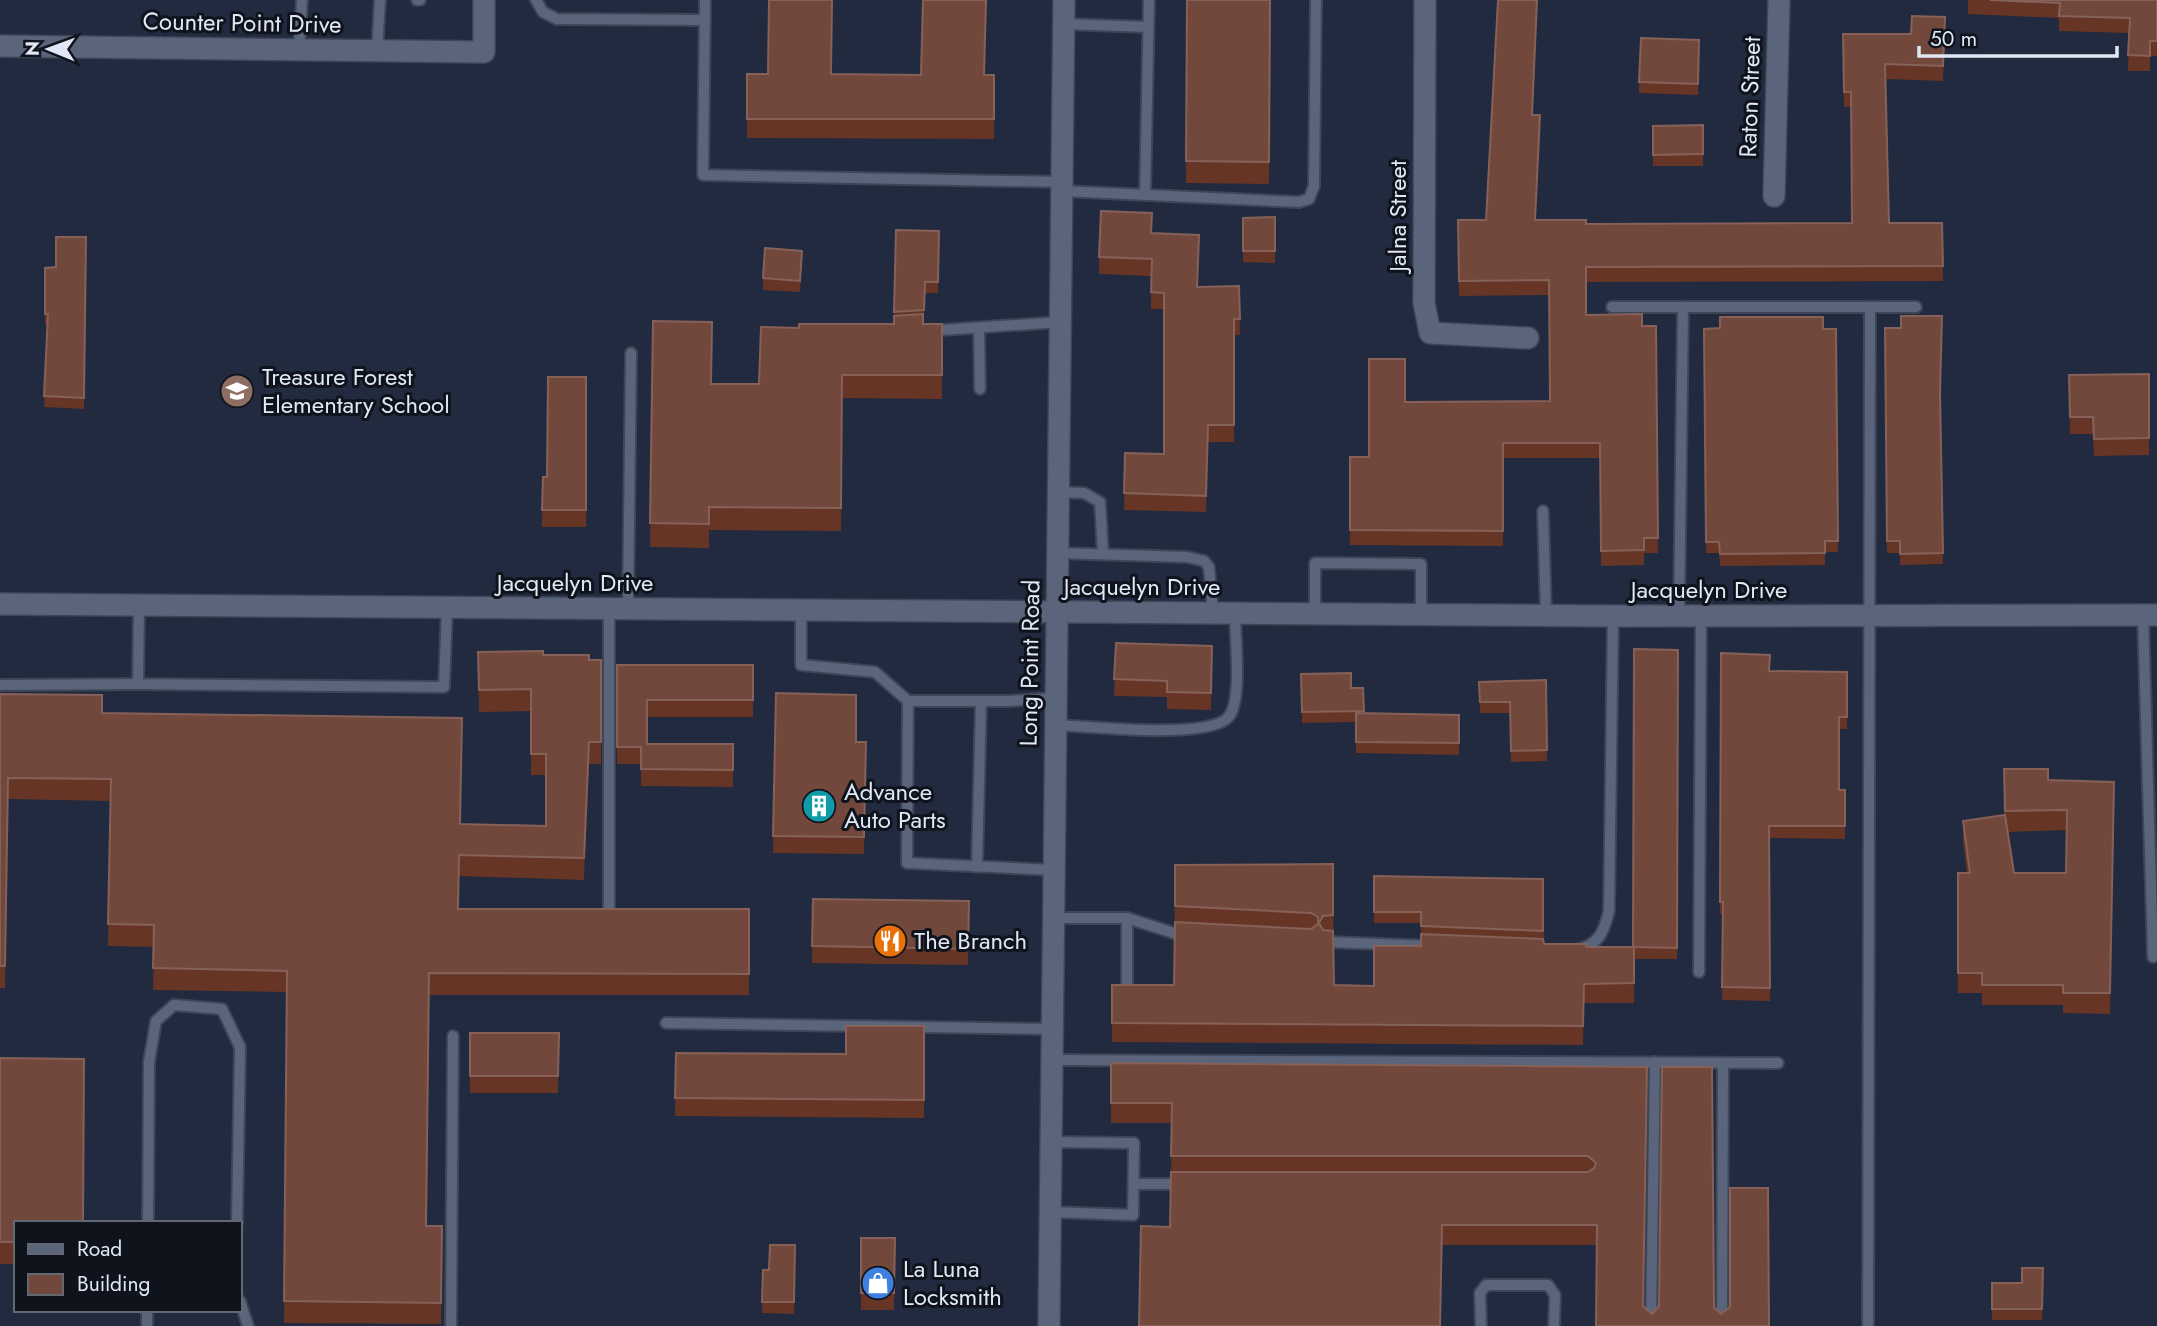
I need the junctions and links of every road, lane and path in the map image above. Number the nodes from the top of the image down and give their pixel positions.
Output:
1 (302, 0) edge
2 (380, 0) edge
3 (484, 0) edge
4 (536, 0) edge
5 (705, 0) edge
6 (1064, 0) edge
7 (1149, 0) edge
8 (1316, 0) edge
9 (1425, 0) edge
10 (1779, 0) edge
11 (705, 20) junction
12 (1064, 24) junction
13 (1148, 27) junction
14 (0, 46) edge
15 (299, 50) junction
16 (377, 51) junction
17 (1062, 186) junction
18 (1145, 195) junction
19 (1774, 196) dead end
20 (1612, 307) dead end
21 (1684, 307) junction
22 (1870, 307) junction
23 (1916, 307) dead end
24 (1060, 322) junction
25 (979, 328) junction
26 (920, 331) edge
27 (1528, 338) dead end
28 (631, 354) dead end
29 (980, 388) dead end
30 (1058, 492) junction
31 (1543, 511) dead end
32 (1058, 553) junction
33 (1103, 554) junction
34 (0, 604) edge
35 (139, 606) junction
36 (447, 608) junction
37 (619, 609) junction
38 (801, 610) junction
39 (1057, 612) junction
40 (1213, 613) junction
41 (1235, 613) junction
42 (1315, 614) junction
43 (1421, 615) junction
44 (1546, 615) junction
45 (2150, 615) edge
46 (1679, 616) junction
47 (1701, 616) junction
48 (1613, 617) junction
49 (1869, 617) junction
50 (138, 684) junction
51 (0, 685) edge
52 (1056, 698) junction
53 (908, 701) junction
54 (981, 701) junction
55 (1056, 725) junction
56 (977, 867) junction
57 (1054, 870) junction
58 (609, 911) edge
59 (1054, 918) junction
60 (1127, 918) junction
61 (1202, 936) edge
62 (1327, 942) edge
63 (1446, 947) edge
64 (1562, 951) edge
65 (2153, 957) dead end
66 (1699, 972) dead end
67 (1127, 987) edge
68 (666, 1023) dead end
69 (1053, 1029) junction
70 (453, 1036) dead end
71 (1052, 1059) junction
72 (1655, 1062) junction
73 (1723, 1063) junction
74 (1778, 1063) dead end
75 (1051, 1142) junction
76 (1134, 1184) junction
77 (1189, 1184) edge
78 (1051, 1212) junction
79 (148, 1221) edge
80 (237, 1221) edge
81 (242, 1307) edge
82 (248, 1326) edge
83 (451, 1326) edge
84 (1049, 1326) edge
85 (1481, 1326) edge
86 (1554, 1326) edge
87 (1651, 1326) edge
88 (1722, 1326) edge
89 (1868, 1326) edge

1 - 15 lane
2 - 16 lane
3 - 16 street, Counter Point Drive
4 - 11 lane
5 - 11 lane
6 - 12 street, Long Point Road
7 - 13 lane
8 - 18 lane
9 - 27 street, Jalna Street
10 - 19 street, Raton Street
11 - 17 lane
12 - 13 lane
12 - 17 street, Long Point Road
13 - 18 lane
14 - 15 street, Counter Point Drive
15 - 16 street, Counter Point Drive
17 - 18 lane
17 - 24 street, Long Point Road
20 - 21 lane
21 - 22 lane
21 - 46 lane
22 - 23 lane
22 - 49 lane
24 - 25 lane
24 - 30 street, Long Point Road
25 - 26 lane
25 - 29 lane
28 - 37 lane
30 - 32 street, Long Point Road
30 - 33 lane
31 - 44 lane
32 - 33 lane
32 - 39 street, Long Point Road
33 - 40 lane
34 - 35 street, Jacquelyn Drive
35 - 36 street, Jacquelyn Drive
35 - 50 lane
36 - 37 street, Jacquelyn Drive
36 - 50 lane
37 - 38 street, Jacquelyn Drive
37 - 58 lane
38 - 39 street, Jacquelyn Drive
38 - 53 lane
39 - 40 street, Jacquelyn Drive
39 - 52 street, Long Point Road
40 - 41 street, Jacquelyn Drive
41 - 42 street, Jacquelyn Drive
41 - 55 lane
42 - 43 street, Jacquelyn Drive
42 - 43 lane
43 - 44 street, Jacquelyn Drive
44 - 48 street, Jacquelyn Drive
45 - 49 street, Jacquelyn Drive
45 - 65 lane
46 - 47 street, Jacquelyn Drive
46 - 48 street, Jacquelyn Drive
47 - 49 street, Jacquelyn Drive
47 - 66 lane
48 - 64 lane
49 - 89 lane
50 - 51 lane
52 - 54 lane
52 - 55 street, Long Point Road
53 - 54 lane
53 - 56 lane
54 - 56 lane
55 - 57 street, Long Point Road
56 - 57 lane
57 - 59 street, Long Point Road
59 - 60 lane
59 - 69 street, Long Point Road
60 - 61 lane
60 - 67 lane
62 - 63 lane
68 - 69 lane
69 - 71 street, Long Point Road
70 - 83 lane
71 - 72 lane
71 - 75 street, Long Point Road
72 - 73 lane
72 - 87 lane
73 - 74 lane
73 - 88 lane
75 - 76 lane
75 - 78 street, Long Point Road
76 - 77 lane
76 - 78 lane
78 - 84 street, Long Point Road
79 - 80 lane
81 - 82 lane
85 - 86 lane

